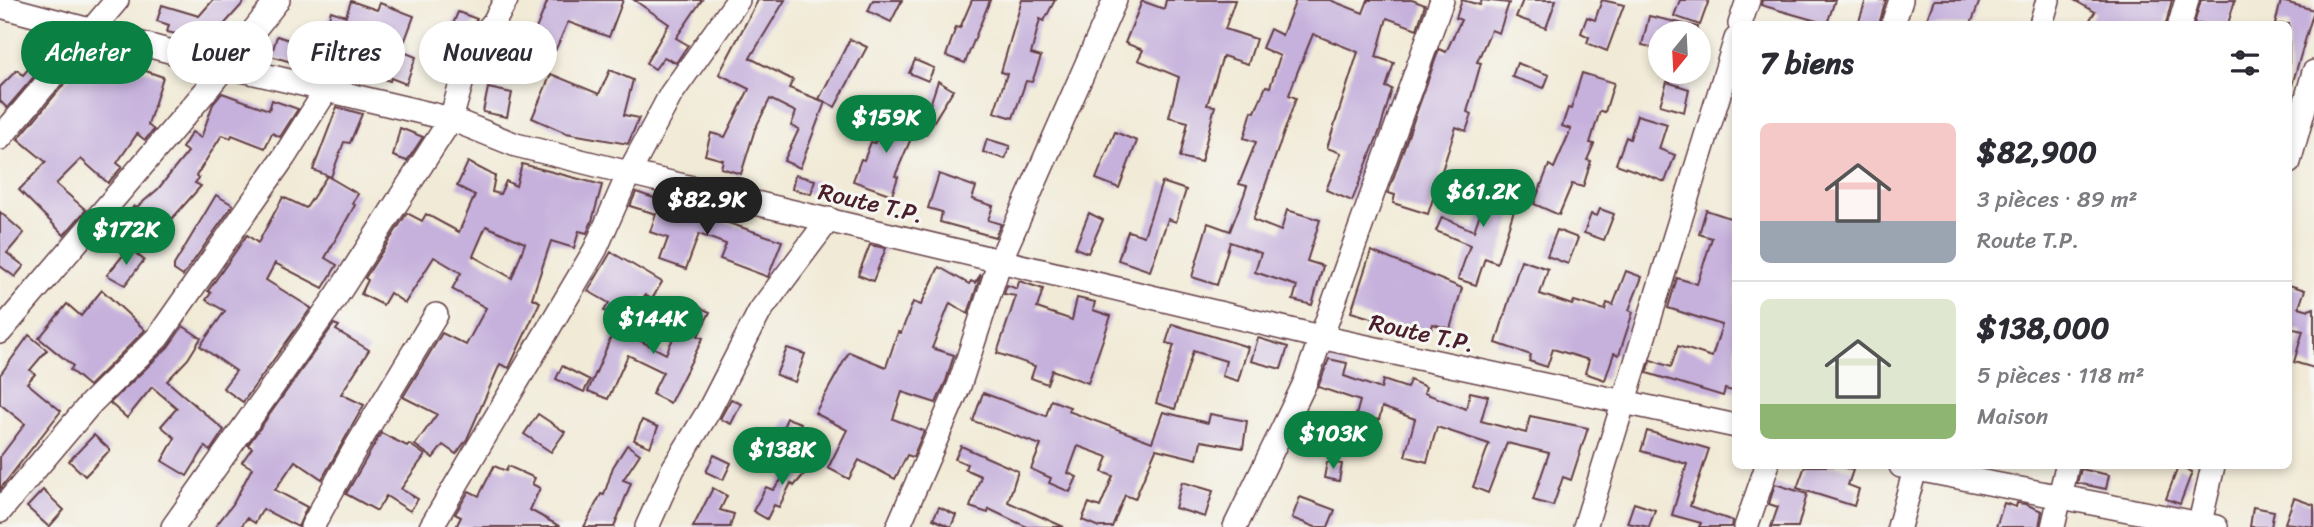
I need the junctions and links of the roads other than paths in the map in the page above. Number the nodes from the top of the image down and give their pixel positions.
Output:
1 (117, 0) edge
2 (278, 0) edge
3 (506, 0) edge
4 (738, 0) edge
5 (1115, 0) edge
6 (1442, 0) edge
7 (1748, 0) edge
8 (1900, 0) edge
9 (2048, 0) edge
10 (2187, 0) edge
11 (0, 6) edge
12 (53, 21) edge
13 (101, 21) edge
14 (261, 21) edge
15 (1742, 21) edge
16 (1895, 21) edge
17 (2042, 21) edge
18 (2181, 21) edge
19 (1732, 52) edge
20 (2314, 72) edge
21 (273, 77) edge
22 (47, 84) edge
23 (210, 84) edge
24 (327, 89) junction
25 (451, 119) junction
26 (0, 138) edge
27 (2292, 151) edge
28 (629, 173) junction
29 (829, 219) junction
30 (1000, 261) junction
31 (436, 315) dead end
32 (0, 332) edge
33 (1321, 337) junction
34 (1624, 404) junction
35 (1732, 425) edge
36 (1766, 469) edge
37 (1911, 469) edge
38 (1921, 469) edge
39 (2066, 469) edge
40 (2213, 469) edge
41 (2059, 496) junction
42 (0, 511) edge
43 (2205, 526) edge
44 (173, 527) edge
45 (312, 527) edge
46 (431, 527) edge
47 (647, 527) edge
48 (898, 527) edge
49 (1235, 527) edge
50 (1585, 527) edge
51 (1746, 527) edge
52 (1899, 527) edge
53 (2053, 527) edge

1 - 13 street
2 - 14 street
3 - 25 street
4 - 28 street
5 - 30 street
6 - 33 street
7 - 15 street
8 - 16 street
9 - 17 street
10 - 18 street
11 - 12 street, Route T.P.
19 - 34 street
20 - 27 street
21 - 24 street, Route T.P.
22 - 26 street
23 - 32 street
24 - 25 street, Route T.P.
24 - 42 street
25 - 28 street, Route T.P.
25 - 44 street
28 - 29 street, Route T.P.
28 - 46 street
29 - 30 street, Route T.P.
29 - 47 street
30 - 33 street, Route T.P.
30 - 48 street
31 - 45 street
33 - 34 street, Route T.P.
33 - 49 street
34 - 35 street, Route T.P.
34 - 50 street
36 - 51 street
37 - 52 street
38 - 41 street
39 - 41 street
40 - 43 street
41 - 43 street
41 - 53 street

